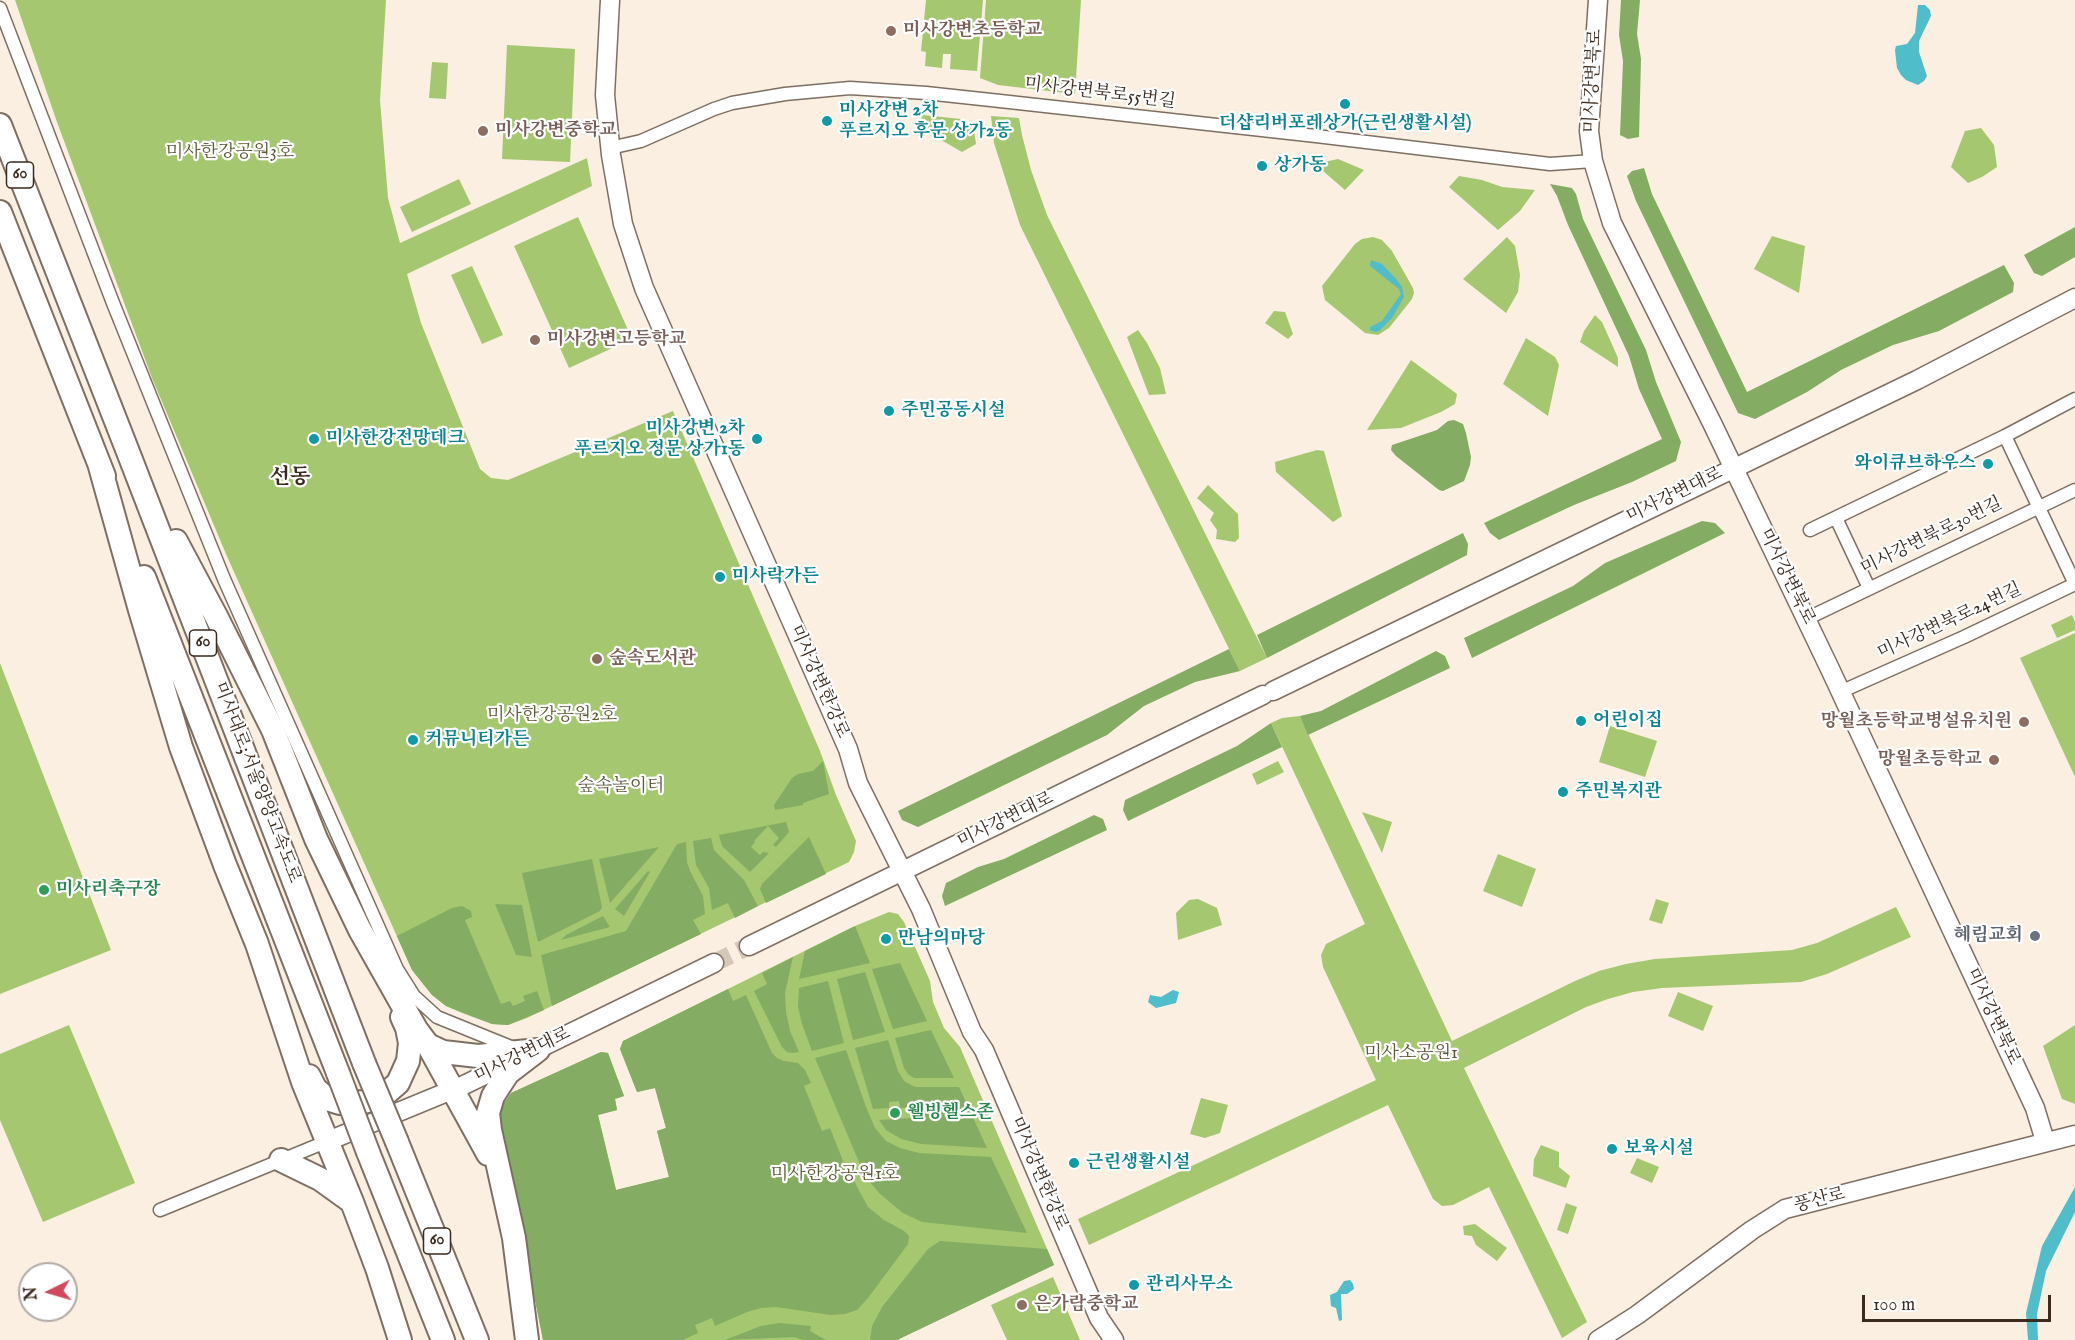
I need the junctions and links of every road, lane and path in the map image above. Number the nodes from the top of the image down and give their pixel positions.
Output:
1 (610, 0) edge
2 (1598, 0) edge
3 (0, 8) edge
4 (0, 106) edge
5 (0, 125) edge
6 (610, 148) junction
7 (1593, 161) junction
8 (0, 214) edge
9 (40, 224) junction
10 (2075, 298) edge
11 (2075, 399) edge
12 (2005, 436) junction
13 (130, 457) junction
14 (99, 463) junction
15 (1733, 468) junction
16 (2075, 490) edge
17 (2038, 507) junction
18 (1836, 518) junction
19 (1810, 531) dead end
20 (2075, 584) edge
21 (1869, 588) junction
22 (1806, 619) junction
23 (1840, 692) junction
24 (902, 871) junction
25 (360, 930) junction
26 (749, 946) tunnel mouth
27 (714, 963) tunnel mouth
28 (278, 1010) junction
29 (428, 1045) junction
30 (532, 1051) junction
31 (453, 1090) junction
32 (2071, 1136) edge
33 (328, 1141) junction
34 (2045, 1141) junction
35 (281, 1160) junction
36 (503, 1185) junction
37 (352, 1202) junction
38 (160, 1210) dead end
39 (514, 1238) junction
40 (377, 1268) junction
41 (389, 1340) edge
42 (400, 1340) edge
43 (443, 1340) edge
44 (477, 1340) edge
45 (527, 1340) edge
46 (537, 1340) edge
47 (1114, 1340) edge
48 (1598, 1340) edge

1 - 6 street, 미사강변한강로
2 - 7 street, 미사강변북로
3 - 30 street
4 - 9 highway
5 - 9 highway, 60
6 - 7 street, 미사강변북로55번길
6 - 24 street, 미사강변한강로
7 - 15 street, 미사강변북로
8 - 14 highway, 미사대로;서울양양고속도로 / 60
9 - 13 highway, 미사대로;서울양양고속도로 / 60
10 - 15 street, 미사강변대로
11 - 12 street
12 - 17 street
12 - 18 street
13 - 25 highway
13 - 44 highway, 미사대로;서울양양고속도로 / 60, bridge
14 - 28 highway
14 - 43 highway, 미사대로;서울양양고속도로 / 60, bridge
15 - 22 street, 미사강변북로
15 - 24 street, 미사강변대로
16 - 17 street, 미사강변북로30번길
17 - 20 street
17 - 21 street, 미사강변북로30번길
18 - 19 street
18 - 21 street
20 - 23 street, 미사강변북로24번길
21 - 22 street, 미사강변북로30번길
22 - 23 street, 미사강변북로
23 - 34 street, 미사강변북로
24 - 26 street, 미사강변대로
24 - 47 street, 미사강변한강로
25 - 28 highway
25 - 29 highway
27 - 30 street, 미사강변대로
28 - 33 highway
29 - 30 highway
29 - 31 highway
30 - 31 street, 미사강변대로
30 - 36 highway
31 - 33 street, 미사강변대로
31 - 36 highway
32 - 34 street, 풍산로
33 - 35 street
33 - 37 highway
34 - 48 street, 풍산로
35 - 37 highway
35 - 38 street
36 - 39 highway
37 - 40 highway
39 - 45 highway
39 - 46 street
40 - 41 street
40 - 42 highway

